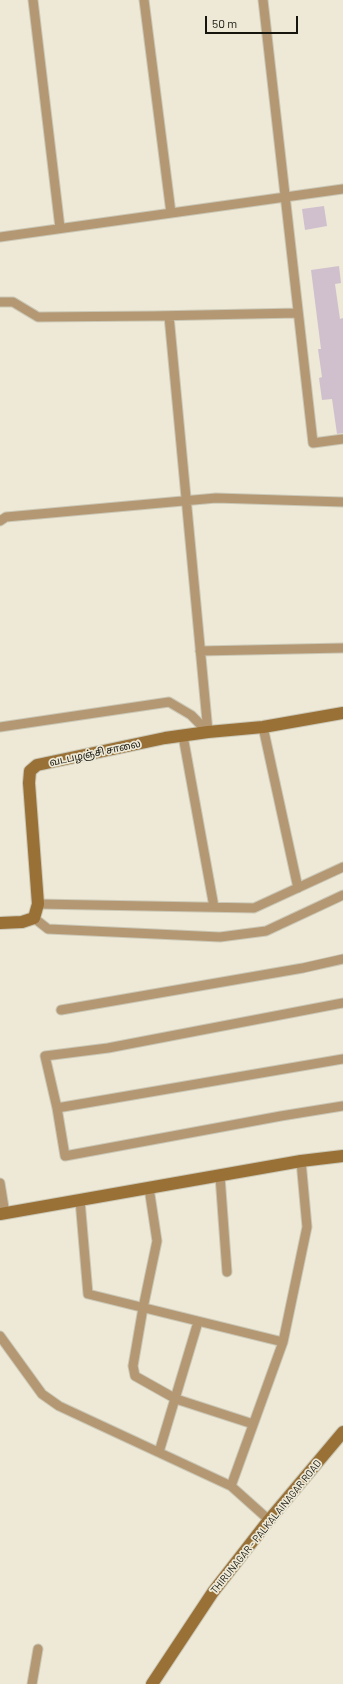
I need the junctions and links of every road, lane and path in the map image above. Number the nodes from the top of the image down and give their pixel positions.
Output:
1 (33, 0) edge
2 (144, 0) edge
3 (263, 0) edge
4 (343, 189) edge
5 (285, 196) junction
6 (171, 212) junction
7 (60, 228) junction
8 (0, 237) edge
9 (0, 302) edge
10 (298, 312) junction
11 (169, 316) junction
12 (343, 439) edge
13 (187, 501) junction
14 (343, 502) edge
15 (0, 522) edge
16 (343, 648) edge
17 (200, 651) junction
18 (343, 714) edge
19 (0, 727) edge
20 (263, 727) junction
21 (208, 732) junction
22 (183, 736) junction
23 (343, 868) edge
24 (298, 888) junction
25 (343, 895) edge
26 (38, 904) junction
27 (214, 907) junction
28 (34, 918) junction
29 (0, 923) edge
30 (343, 958) edge
31 (343, 1003) edge
32 (61, 1010) dead end
33 (343, 1058) edge
34 (343, 1106) edge
35 (57, 1108) junction
36 (343, 1156) edge
37 (301, 1161) junction
38 (220, 1176) junction
39 (0, 1183) edge
40 (149, 1188) junction
41 (80, 1200) junction
42 (2, 1214) edge
43 (227, 1272) dead end
44 (143, 1308) junction
45 (198, 1322) junction
46 (0, 1336) edge
47 (283, 1342) junction
48 (176, 1399) junction
49 (253, 1424) junction
50 (343, 1432) edge
51 (159, 1452) junction
52 (231, 1486) junction
53 (268, 1520) junction
54 (38, 1649) dead end
55 (32, 1684) edge
56 (152, 1684) edge

1 - 7 street
2 - 6 street
3 - 5 street
4 - 5 street
5 - 6 street
5 - 10 street
6 - 7 street
7 - 8 street
9 - 11 street
10 - 11 street
10 - 12 street
11 - 13 street
13 - 14 street
13 - 15 street
13 - 17 street
16 - 17 street
17 - 21 street
18 - 20 street, வடபழஞ்சி சாலை
19 - 21 street
20 - 21 street, வடபழஞ்சி சாலை
20 - 24 street
21 - 22 street, வடபழஞ்சி சாலை
22 - 26 street, வடபழஞ்சி சாலை
22 - 27 street
23 - 24 street
24 - 27 street
25 - 28 street
26 - 27 street
26 - 28 street, வடபழஞ்சி சாலை
28 - 29 street
30 - 32 street
31 - 35 street
33 - 35 street
34 - 35 street
36 - 37 street
37 - 38 street
37 - 47 street
38 - 40 street
38 - 43 street
39 - 42 street
40 - 41 street
40 - 44 street
41 - 42 street
41 - 44 street
44 - 45 street
44 - 48 street
45 - 47 street
45 - 48 street
46 - 51 street
47 - 49 street
48 - 49 street
48 - 51 street
49 - 52 street
50 - 53 street, THIRUNAGAR - PALKALAINAGAR ROAD
51 - 52 street
52 - 53 street
53 - 56 street, THIRUNAGAR - PALKALAINAGAR ROAD
54 - 55 street

